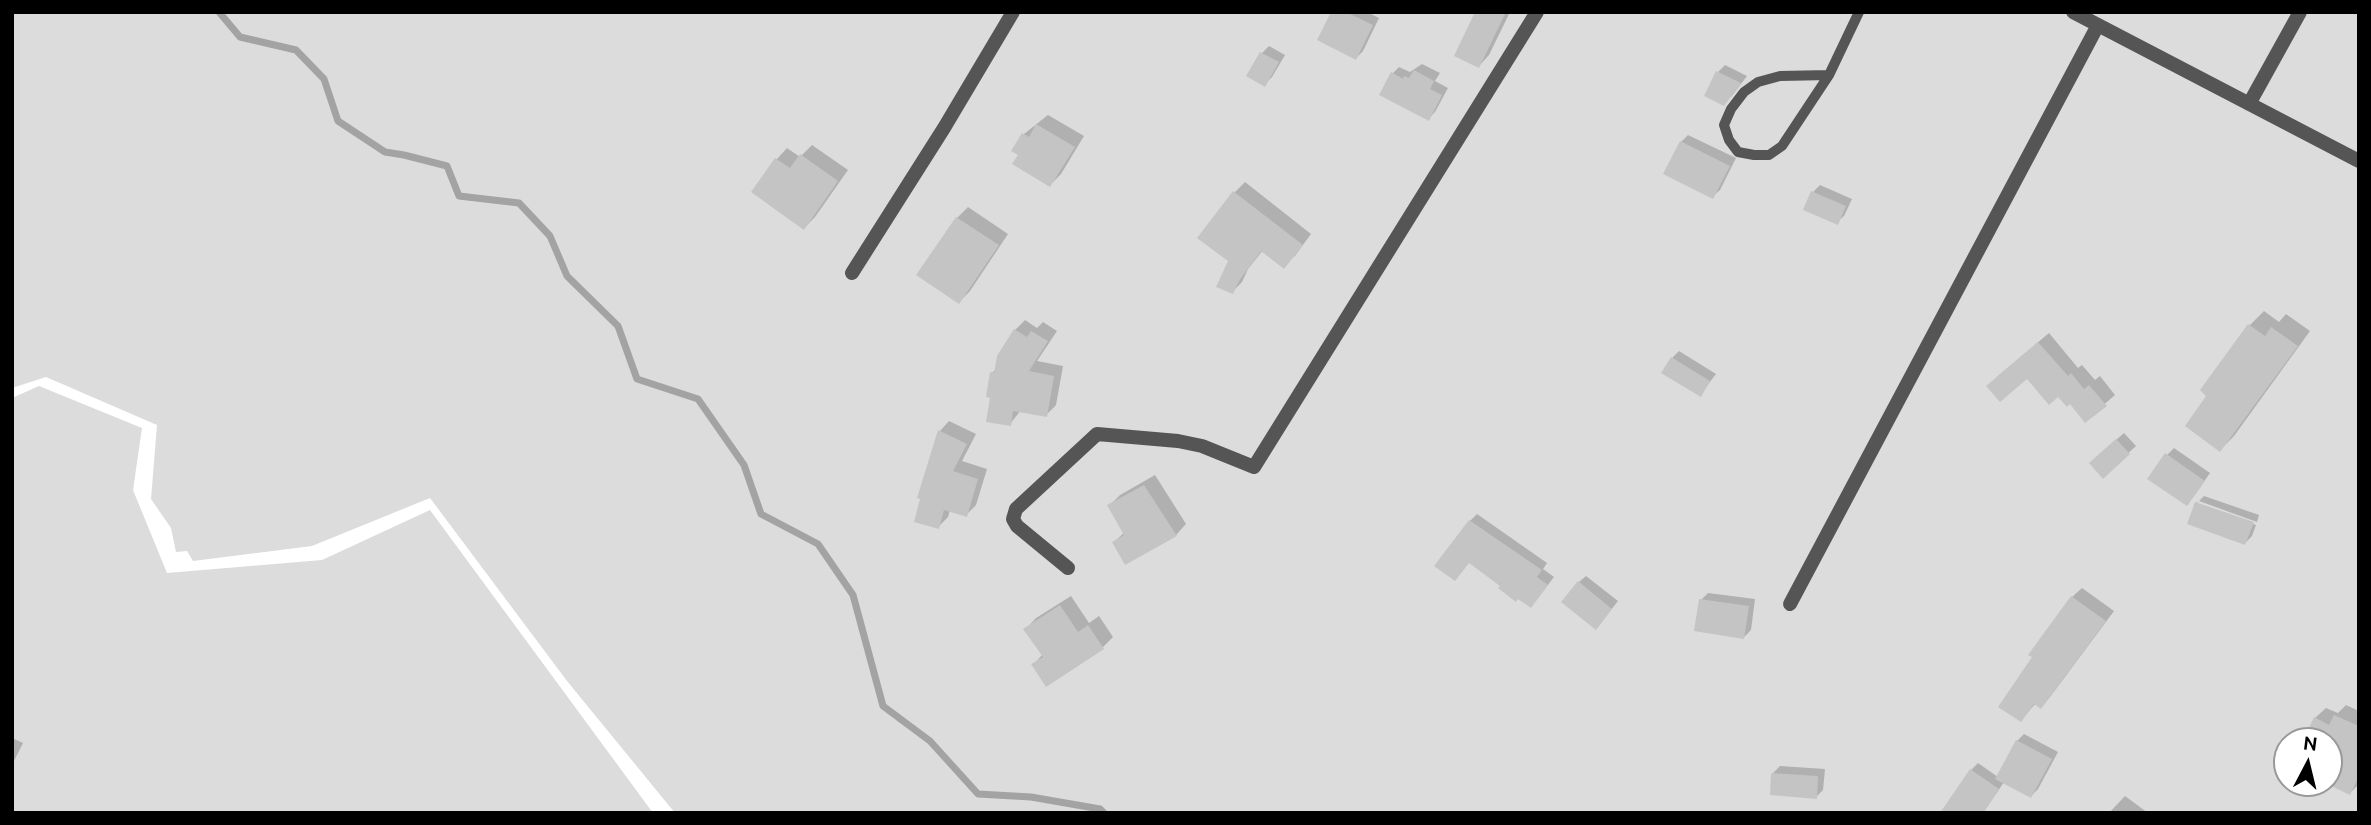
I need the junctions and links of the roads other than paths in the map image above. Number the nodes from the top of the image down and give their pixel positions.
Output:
1 (1013, 12) edge
2 (1537, 12) edge
3 (1859, 12) edge
4 (2073, 12) edge
5 (2301, 12) edge
6 (2098, 25) junction
7 (1829, 75) junction
8 (2249, 104) junction
9 (2359, 161) edge
10 (852, 273) dead end
11 (1068, 568) dead end
12 (1790, 604) dead end

1 - 10 street
2 - 11 street
3 - 7 lane
4 - 6 street
5 - 8 street
6 - 8 street
6 - 12 street
7 - 7 lane
8 - 9 street

